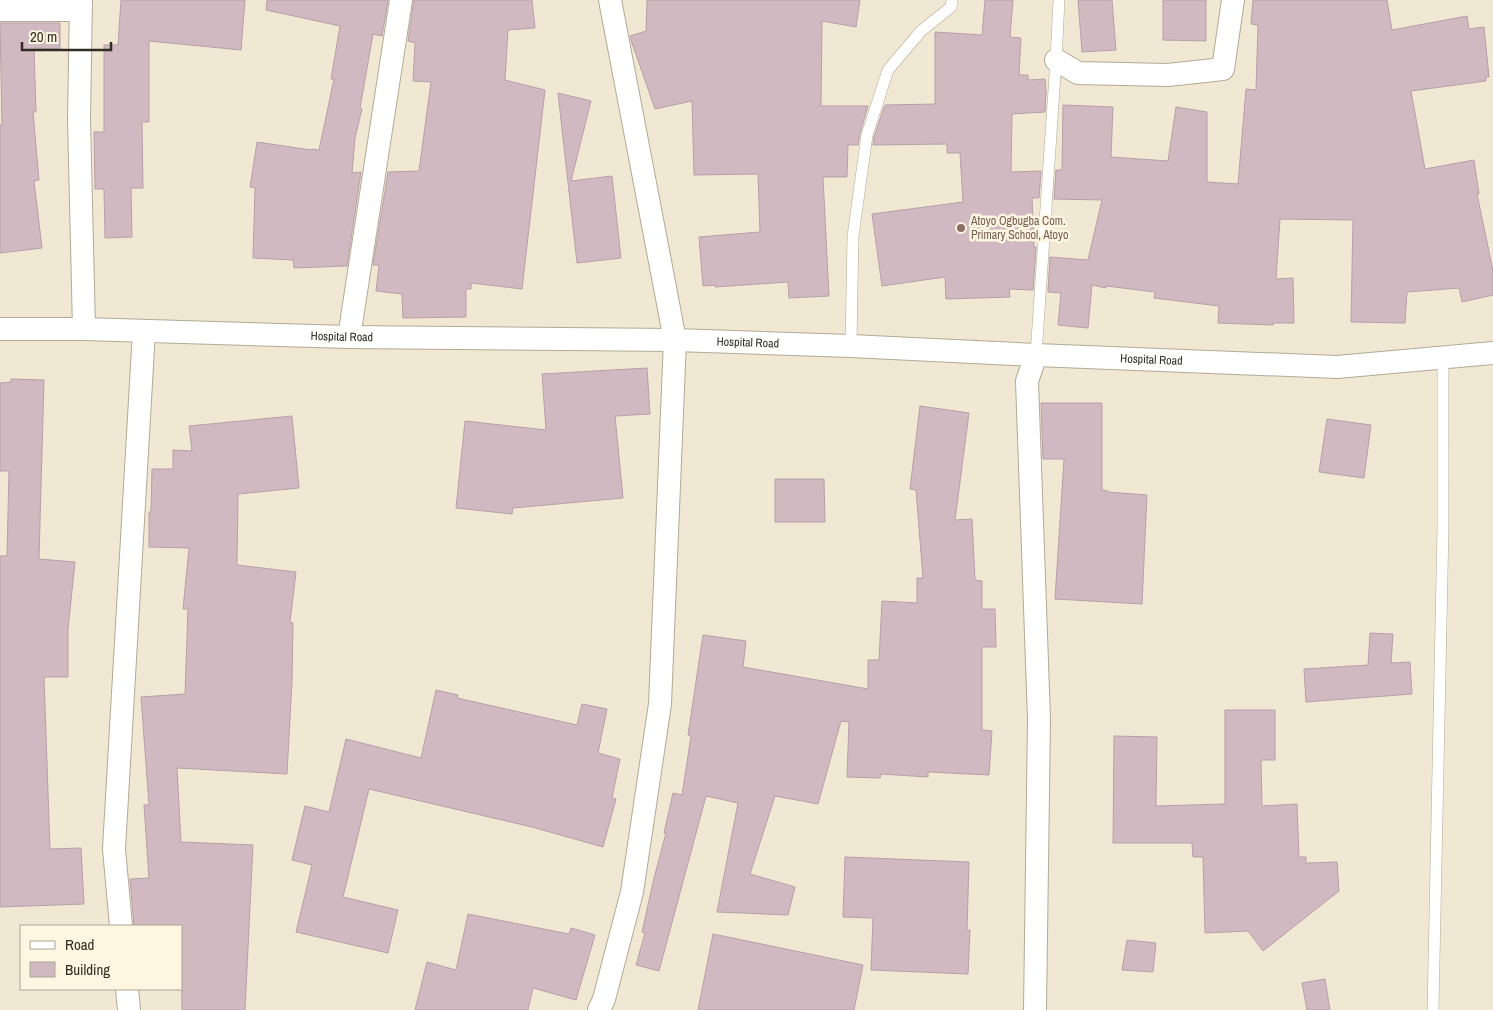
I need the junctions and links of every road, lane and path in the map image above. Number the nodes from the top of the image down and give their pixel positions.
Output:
1 (402, 0) edge
2 (610, 0) edge
3 (952, 0) edge
4 (1059, 0) edge
5 (1233, 0) edge
6 (80, 5) edge
7 (0, 10) edge
8 (1056, 60) junction
9 (0, 329) edge
10 (84, 329) junction
11 (144, 331) junction
12 (349, 337) junction
13 (675, 340) junction
14 (851, 346) junction
15 (1493, 353) edge
16 (1036, 355) junction
17 (1443, 358) junction
18 (121, 925) edge
19 (127, 990) edge
20 (129, 1010) edge
21 (599, 1010) edge
22 (1035, 1010) edge
23 (1433, 1010) edge

1 - 12 street
2 - 13 street
3 - 14 lane
4 - 8 lane
5 - 8 street
6 - 7 street
6 - 10 street
8 - 16 lane
9 - 10 street, Hospital Road
10 - 11 street, Hospital Road
11 - 12 street, Hospital Road
11 - 18 street
12 - 13 street, Hospital Road
13 - 14 street, Hospital Road
13 - 21 street
14 - 16 street, Hospital Road
15 - 17 street, Hospital Road
16 - 17 street, Hospital Road
16 - 22 street
17 - 23 lane
19 - 20 street

